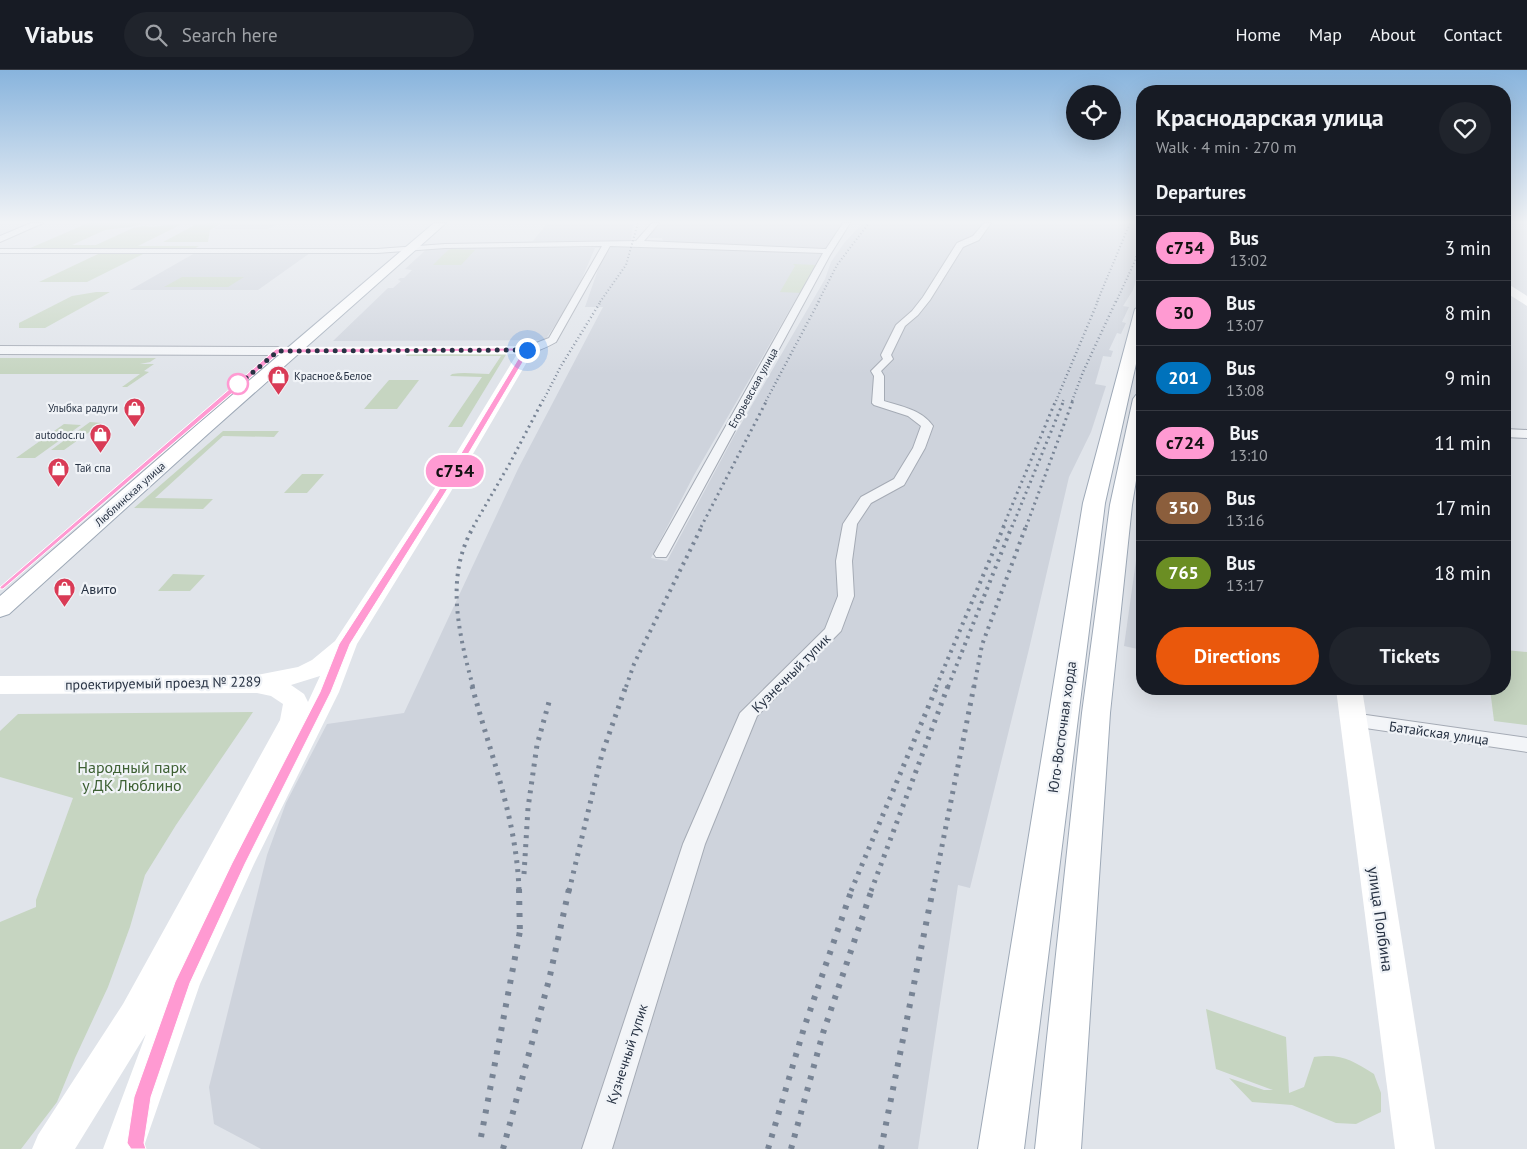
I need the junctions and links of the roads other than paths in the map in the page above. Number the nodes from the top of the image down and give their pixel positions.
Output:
1 (376, 273) edge
2 (590, 273) edge
3 (817, 273) edge
4 (942, 273) edge
5 (1511, 290) edge
6 (1527, 302) edge
7 (1136, 333) edge
8 (0, 350) edge
9 (527, 350) junction
10 (286, 351) junction
11 (1136, 429) edge
12 (1511, 433) edge
13 (1527, 434) edge
14 (661, 554) dead end
15 (0, 587) edge
16 (0, 609) edge
17 (345, 644) junction
18 (257, 684) junction
19 (0, 685) edge
20 (1350, 704) edge
21 (1527, 745) edge
22 (143, 1097) junction
23 (1060, 1132) edge
24 (52, 1149) edge
25 (123, 1149) edge
26 (137, 1149) edge
27 (597, 1149) edge
28 (1000, 1149) edge
29 (1415, 1149) edge

1 - 10 main road, Люблинская улица
2 - 9 street
3 - 14 street, Егорьевская улица
4 - 27 street, Кузнечный тупик
5 - 6 main road
7 - 28 main road, Юго-Восточная хорда
8 - 10 street
9 - 10 main road
9 - 17 main road
10 - 15 main road, Люблинская улица
10 - 16 main road, Люблинская улица
11 - 23 main road
12 - 13 street
17 - 18 main road, проектируемый проезд № 2289
17 - 22 main road
18 - 19 main road, проектируемый проезд № 2289
18 - 24 main road
20 - 21 street, Батайская улица
20 - 29 main road, улица Полбина
22 - 25 main road
22 - 26 main road

